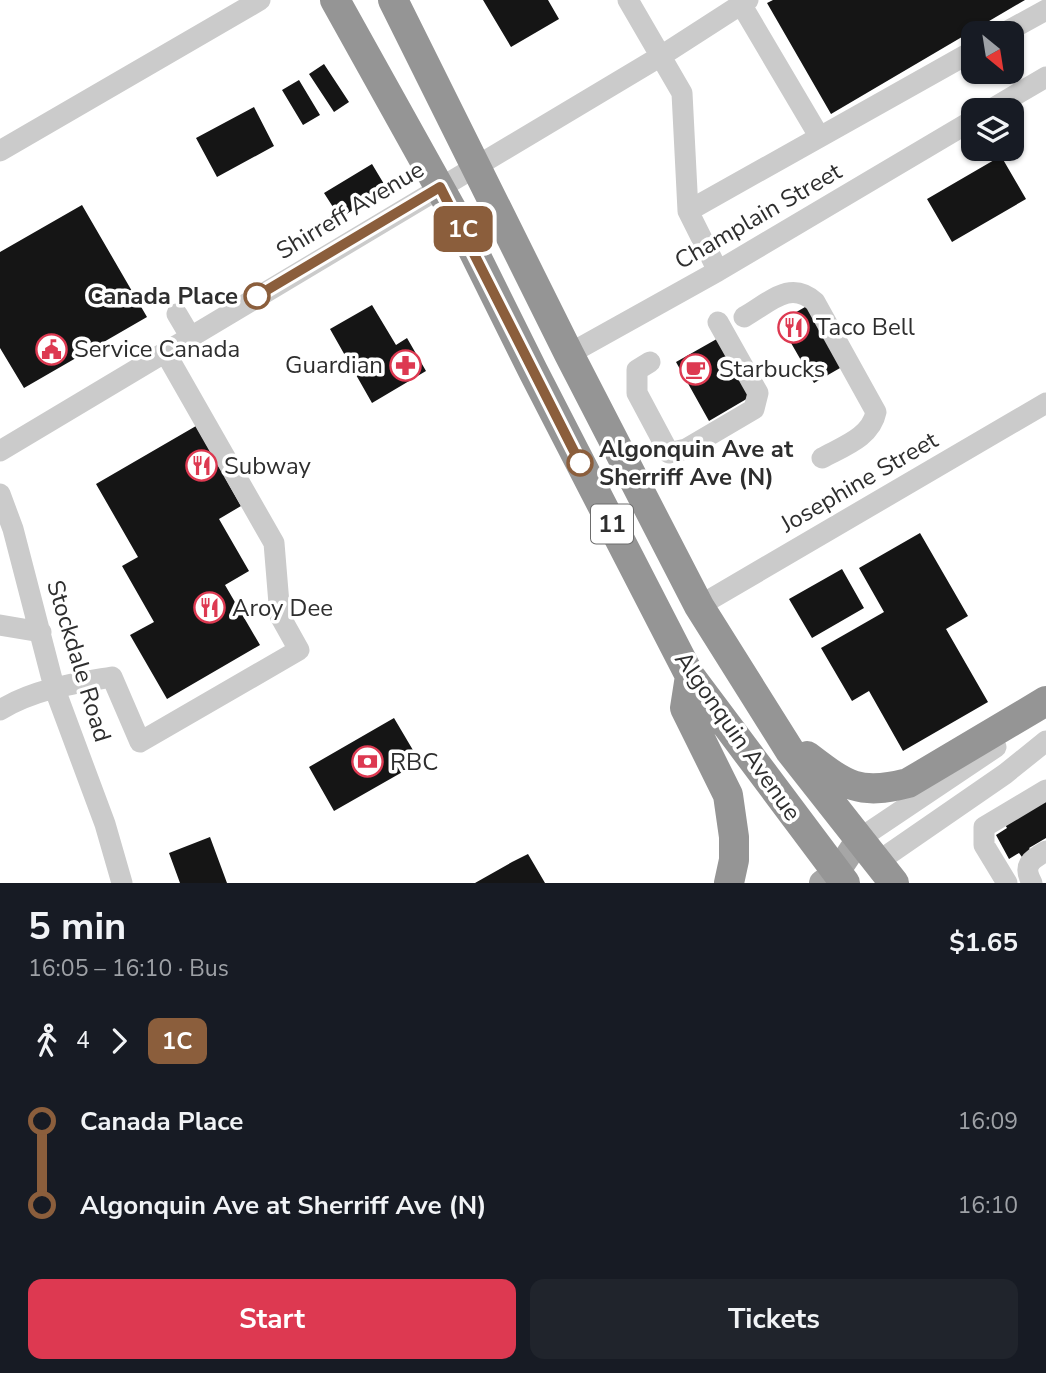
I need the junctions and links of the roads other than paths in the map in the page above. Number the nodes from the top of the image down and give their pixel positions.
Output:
1 (260, 0) edge
2 (335, 0) edge
3 (393, 0) edge
4 (628, 0) edge
5 (745, 2) edge
6 (1046, 10) edge
7 (1024, 22) edge
8 (661, 56) junction
9 (961, 58) edge
10 (1046, 77) edge
11 (1010, 98) edge
12 (961, 127) edge
13 (819, 136) junction
14 (0, 151) edge
15 (476, 166) junction
16 (440, 187) junction
17 (688, 211) junction
18 (718, 271) junction
19 (177, 314) dead end
20 (744, 317) dead end
21 (718, 322) dead end
22 (190, 337) junction
23 (165, 352) junction
24 (569, 354) junction
25 (650, 362) dead end
26 (1046, 403) edge
27 (0, 451) edge
28 (822, 458) dead end
29 (0, 494) edge
30 (699, 606) junction
31 (0, 625) edge
32 (41, 632) junction
33 (690, 676) junction
34 (54, 687) junction
35 (1046, 701) edge
36 (1046, 707) edge
37 (0, 710) edge
38 (1046, 741) edge
39 (790, 751) junction
40 (1046, 789) edge
41 (859, 839) junction
42 (1046, 851) edge
43 (885, 873) edge
44 (834, 879) edge
45 (122, 883) edge
46 (729, 883) edge
47 (1007, 883) edge
48 (1032, 883) edge

1 - 14 street
2 - 16 highway, Algonquin Avenue / 11
3 - 15 highway, Algonquin Avenue / 11
4 - 8 street
5 - 8 street, Shirreff Avenue
5 - 13 street
6 - 7 street
8 - 15 street, Shirreff Avenue
8 - 17 street
9 - 13 street
10 - 11 street
12 - 18 street, Champlain Street
13 - 17 street
15 - 16 street, Shirreff Avenue
15 - 24 highway, Algonquin Avenue / 11
16 - 22 street, Shirreff Avenue
16 - 33 highway, Algonquin Avenue / 11
17 - 18 street
18 - 24 street, Champlain Street
19 - 22 street
20 - 28 street
21 - 25 street
22 - 23 street, Shirreff Avenue
23 - 27 street, Shirreff Avenue
23 - 34 street
24 - 30 highway, Algonquin Avenue / 11
26 - 30 street, Josephine Street
29 - 32 street, Stockdale Road
30 - 39 highway, Algonquin Avenue / 11
31 - 32 street
32 - 34 street, Stockdale Road
33 - 44 highway, Algonquin Avenue / 11
33 - 46 highway
34 - 37 street
34 - 45 street, Stockdale Road
35 - 39 highway
36 - 41 street
38 - 43 street
39 - 41 highway, Algonquin Avenue / 11
40 - 47 street
41 - 43 highway, 11
41 - 44 main road
42 - 48 street
43 - 44 main road

